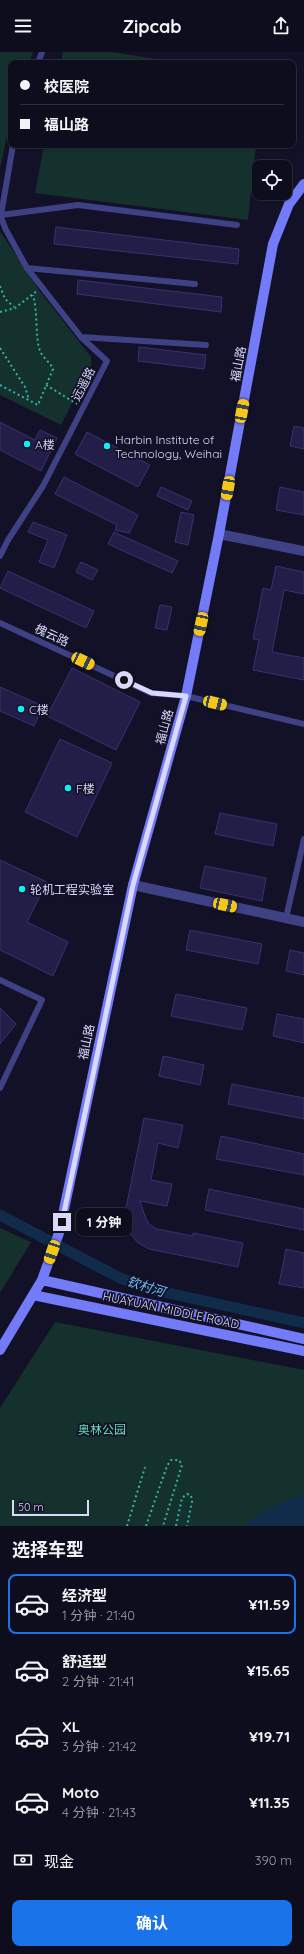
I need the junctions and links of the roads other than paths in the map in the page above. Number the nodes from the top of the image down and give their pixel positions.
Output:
1 (12, 148) edge
2 (304, 184) edge
3 (1, 215) edge
4 (237, 225) dead end
5 (27, 268) junction
6 (195, 284) dead end
7 (81, 337) junction
8 (206, 345) dead end
9 (220, 534) junction
10 (304, 551) edge
11 (0, 556) edge
12 (0, 622) edge
13 (186, 696) junction
14 (304, 724) edge
15 (304, 839) edge
16 (133, 885) junction
17 (286, 918) junction
18 (304, 922) edge
19 (0, 980) edge
20 (0, 1088) edge
21 (42, 1280) junction
22 (33, 1295) junction
23 (304, 1338) edge
24 (0, 1350) edge
25 (304, 1351) edge

1 - 3 lane
2 - 9 main road, 福山路
3 - 4 lane
3 - 5 lane, 远遥路
5 - 6 lane
5 - 7 lane, 远遥路
7 - 8 lane
7 - 11 lane, 远遥路
9 - 10 street
9 - 13 main road, 福山路
12 - 13 lane, 槐云路
13 - 14 lane, 槐云路
13 - 16 main road, 福山路
15 - 17 lane
16 - 17 street
16 - 21 main road, 福山路
17 - 18 street
19 - 20 lane
21 - 22 main road, 福山路
21 - 23 main road, HUAYUAN MIDDLE ROAD
22 - 24 main road, 福山路
22 - 25 main road, HUAYUAN MIDDLE ROAD

